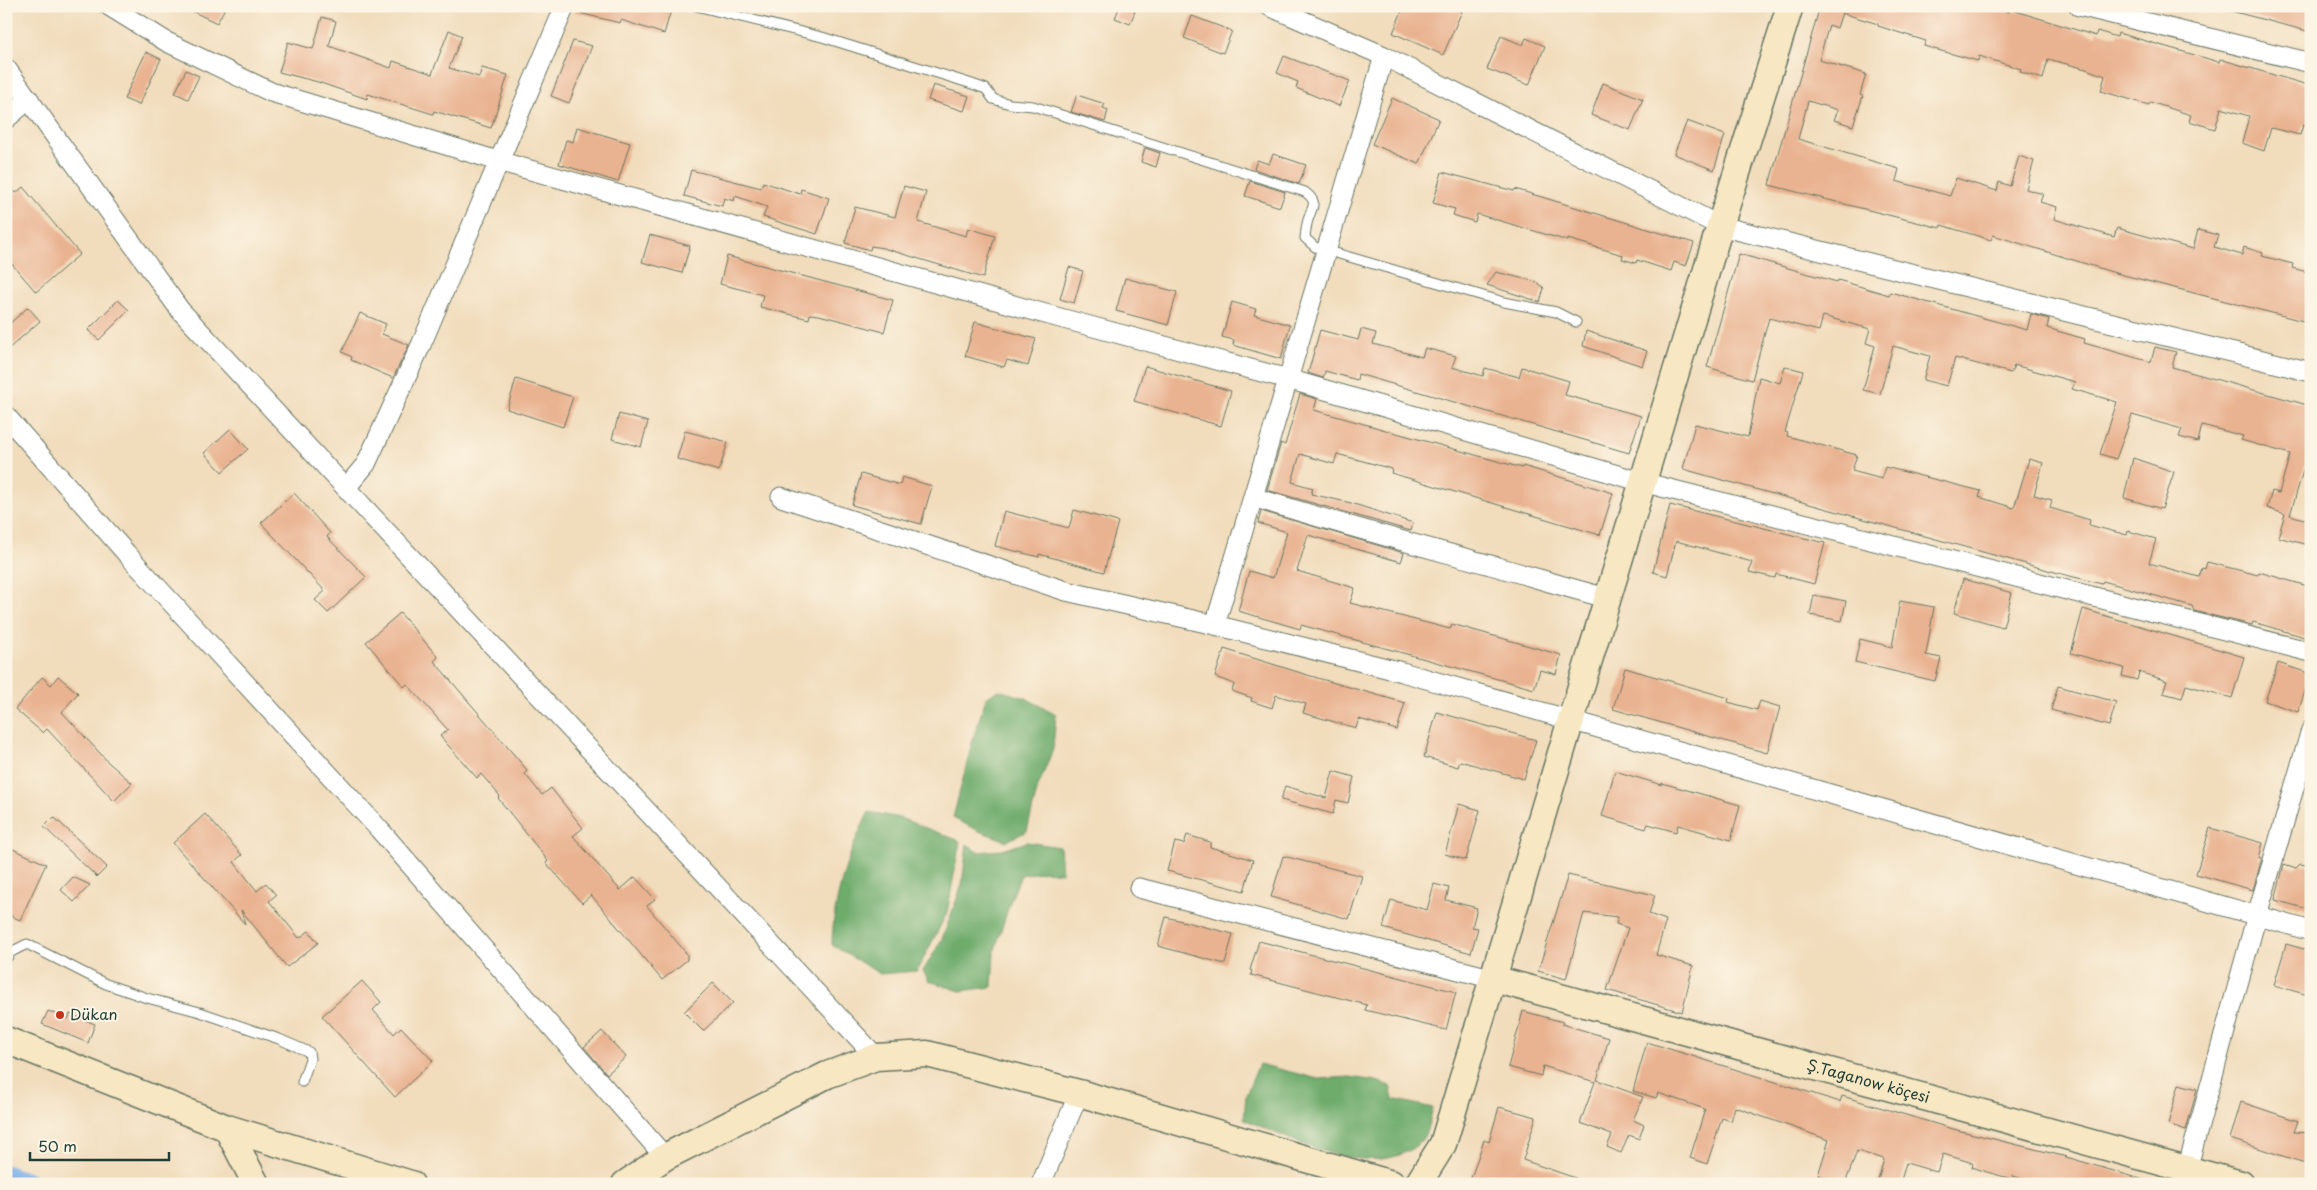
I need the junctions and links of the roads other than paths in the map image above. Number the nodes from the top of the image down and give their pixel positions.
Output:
1 (109, 6) edge
2 (565, 6) edge
3 (696, 6) edge
4 (1269, 6) edge
5 (1790, 6) edge
6 (2079, 6) edge
7 (1384, 56) junction
8 (2311, 63) edge
9 (6, 68) edge
10 (29, 99) junction
11 (6, 119) edge
12 (498, 161) junction
13 (1720, 226) junction
14 (1327, 250) junction
15 (1576, 322) dead end
16 (2311, 372) edge
17 (1288, 379) junction
18 (6, 416) edge
19 (1642, 482) junction
20 (346, 488) junction
21 (1253, 497) junction
22 (781, 498) dead end
23 (1607, 598) junction
24 (1215, 625) junction
25 (2311, 652) edge
26 (1571, 720) junction
27 (2311, 730) edge
28 (1139, 888) dead end
29 (2257, 915) junction
30 (2311, 930) edge
31 (6, 959) edge
32 (1494, 978) junction
33 (6, 1040) edge
34 (876, 1057) junction
35 (302, 1082) dead end
36 (1079, 1093) junction
37 (228, 1128) junction
38 (665, 1157) junction
39 (2185, 1177) edge
40 (256, 1184) edge
41 (411, 1184) edge
42 (624, 1184) edge
43 (1041, 1184) edge
44 (1392, 1184) edge
45 (1418, 1184) edge
46 (2241, 1184) edge

1 - 12 street
2 - 12 street
3 - 14 lane
4 - 7 street
5 - 13 street
6 - 8 street
7 - 13 street
7 - 14 street
9 - 10 street
10 - 11 street
10 - 20 street
12 - 17 street
12 - 20 street
13 - 16 street
13 - 19 street
14 - 15 lane
14 - 17 street
17 - 19 street
17 - 21 street
18 - 38 street
19 - 23 street
19 - 25 street
20 - 34 street
21 - 23 street
21 - 24 street
22 - 24 street
23 - 26 street
24 - 26 street
26 - 29 street
26 - 32 street
27 - 29 street
28 - 32 street
29 - 30 street
29 - 39 street
31 - 35 lane
32 - 39 street, Ş.Taganow köçesi
32 - 45 street
33 - 37 street
34 - 36 street
34 - 38 street
36 - 43 street
36 - 44 street
37 - 40 street
37 - 41 street
38 - 42 street
39 - 46 street, Ş.Taganow köçesi

